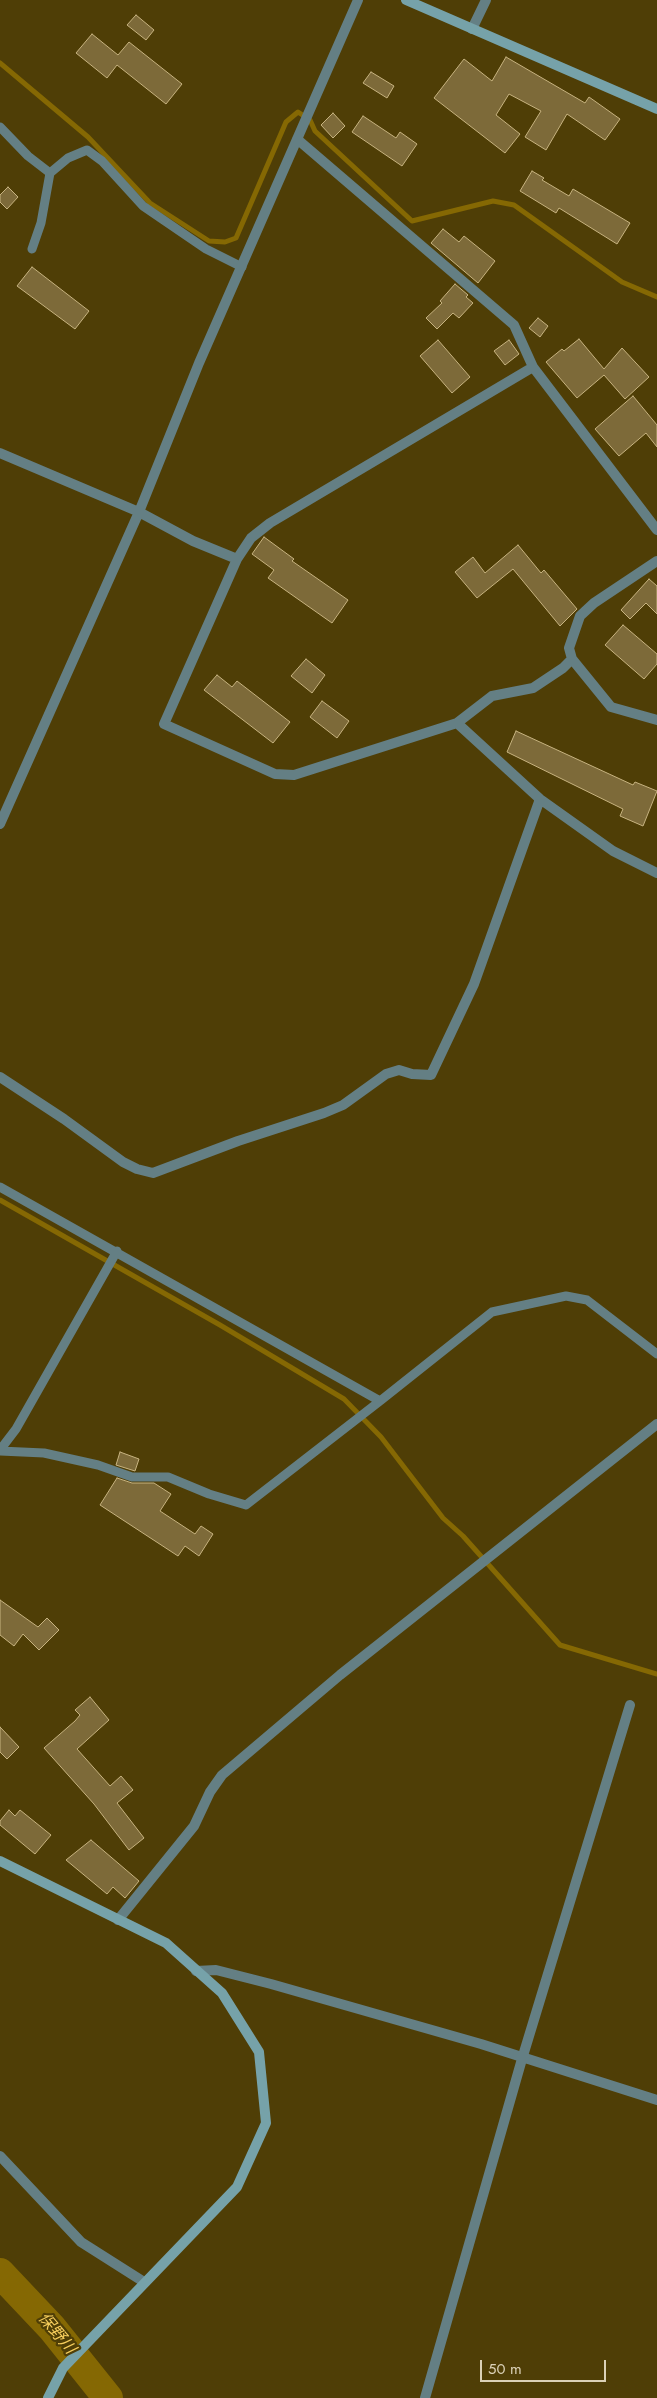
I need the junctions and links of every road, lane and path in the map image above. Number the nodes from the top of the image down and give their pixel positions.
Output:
1 (358, 0) edge
2 (406, 0) edge
3 (486, 0) edge
4 (472, 30) junction
5 (657, 109) edge
6 (0, 127) edge
7 (299, 135) junction
8 (50, 173) junction
9 (32, 249) dead end
10 (242, 267) junction
11 (533, 367) junction
12 (0, 453) edge
13 (139, 512) junction
14 (657, 530) edge
15 (237, 558) junction
16 (657, 562) edge
17 (572, 659) junction
18 (657, 720) edge
19 (458, 722) junction
20 (540, 799) junction
21 (0, 824) edge
22 (657, 873) edge
23 (0, 1077) edge
24 (0, 1187) edge
25 (117, 1251) junction
26 (657, 1354) edge
27 (380, 1401) junction
28 (657, 1424) edge
29 (0, 1451) edge
30 (630, 1705) dead end
31 (0, 1861) edge
32 (118, 1920) junction
33 (196, 1971) junction
34 (522, 2059) junction
35 (657, 2100) edge
36 (0, 2156) edge
37 (144, 2282) junction
38 (48, 2398) edge
39 (425, 2398) edge

1 - 7 street
2 - 4 street
3 - 4 street
4 - 5 street
6 - 8 lane
7 - 10 street
7 - 11 street
8 - 9 lane
8 - 10 lane
10 - 13 street
11 - 14 street
11 - 15 street
12 - 13 street
13 - 15 street
13 - 21 street
15 - 19 street
16 - 17 street
17 - 18 street
17 - 19 street
19 - 20 street
20 - 22 street
20 - 23 street
24 - 25 lane
25 - 27 lane
25 - 29 lane
26 - 27 lane
27 - 29 lane
28 - 32 street
30 - 34 street
31 - 32 street
32 - 33 street
33 - 34 street
33 - 37 street
34 - 35 street
34 - 39 street
36 - 37 street
37 - 38 street

